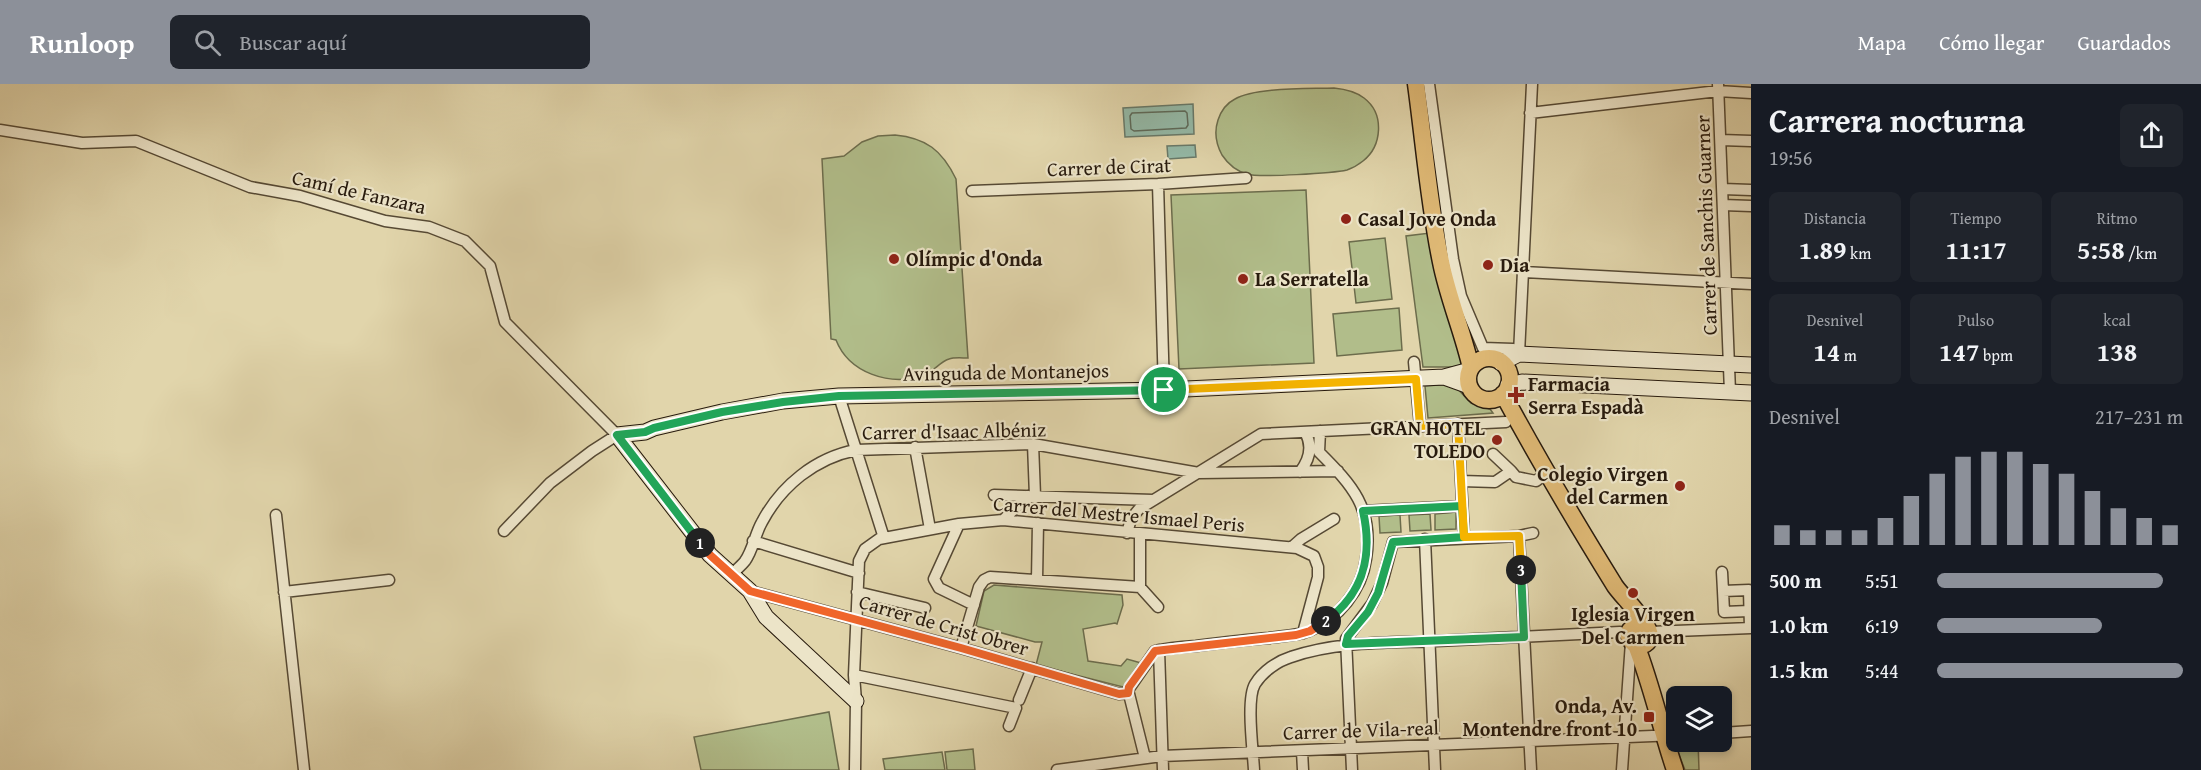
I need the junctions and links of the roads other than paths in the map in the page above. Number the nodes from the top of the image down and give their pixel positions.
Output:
1 (1416, 84) edge
2 (1429, 84) edge
3 (1532, 84) edge
4 (1718, 88) edge
5 (1751, 93) edge
6 (1530, 113) junction
7 (0, 130) edge
8 (1721, 140) junction
9 (1751, 141) edge
10 (1246, 178) dead end
11 (1158, 184) junction
12 (1723, 189) junction
13 (1751, 190) edge
14 (972, 191) dead end
15 (1723, 205) junction
16 (1751, 207) edge
17 (1521, 272) junction
18 (1726, 282) junction
19 (1751, 284) edge
20 (1519, 354) junction
21 (1414, 362) dead end
22 (1501, 363) junction
23 (1730, 364) junction
24 (1751, 365) edge
25 (1473, 371) junction
26 (1416, 379) junction
27 (1164, 390) junction
28 (1730, 392) junction
29 (1500, 393) junction
30 (1751, 393) edge
31 (839, 396) junction
32 (1506, 422) junction
33 (1458, 424) junction
34 (1420, 426) junction
35 (1320, 431) junction
36 (645, 432) junction
37 (1305, 432) junction
38 (617, 435) junction
39 (1033, 444) junction
40 (915, 447) junction
41 (856, 450) junction
42 (630, 452) junction
43 (1319, 452) junction
44 (1493, 454) dead end
45 (641, 466) junction
46 (1338, 471) junction
47 (1511, 471) junction
48 (1304, 472) junction
49 (1199, 473) junction
50 (1548, 478) junction
51 (1461, 482) junction
52 (994, 495) dead end
53 (1031, 496) junction
54 (1153, 500) junction
55 (1462, 506) junction
56 (1363, 511) junction
57 (276, 515) dead end
58 (1334, 519) dead end
59 (1003, 520) junction
60 (1038, 523) junction
61 (959, 524) junction
62 (930, 529) junction
63 (504, 531) dead end
64 (1127, 533) junction
65 (1533, 533) dead end
66 (1140, 534) junction
67 (1519, 536) junction
68 (1464, 537) junction
69 (884, 538) junction
70 (1425, 539) junction
71 (753, 541) junction
72 (1292, 547) junction
73 (1722, 572) dead end
74 (859, 573) junction
75 (732, 574) junction
76 (389, 580) dead end
77 (1037, 580) junction
78 (1140, 584) junction
79 (750, 591) junction
80 (1723, 591) junction
81 (284, 592) junction
82 (857, 592) junction
83 (974, 605) junction
84 (1158, 607) dead end
85 (925, 608) dead end
86 (1749, 611) junction
87 (1724, 612) junction
88 (856, 620) junction
89 (1750, 628) edge
90 (1724, 629) junction
91 (1303, 633) junction
92 (1639, 636) junction
93 (1524, 637) junction
94 (1430, 641) junction
95 (1346, 644) junction
96 (961, 648) junction
97 (1160, 650) junction
98 (1032, 668) junction
99 (854, 675) junction
100 (1128, 693) junction
101 (1019, 700) dead end
102 (856, 701) junction
103 (1666, 724) edge
104 (1009, 726) dead end
105 (1751, 731) edge
106 (1732, 732) edge
107 (1666, 735) edge
108 (1624, 737) junction
109 (1529, 741) junction
110 (1434, 745) junction
111 (1351, 749) junction
112 (1302, 751) junction
113 (1253, 752) junction
114 (1672, 752) edge
115 (1162, 756) junction
116 (1145, 758) junction
117 (1059, 769) edge
118 (304, 770) edge
119 (855, 770) edge
120 (1163, 770) edge
121 (1254, 770) edge
122 (1303, 770) edge
123 (1352, 770) edge
124 (1435, 770) edge
125 (1531, 770) edge
126 (1622, 770) edge
127 (1675, 770) edge

1 - 25 main road
2 - 20 street
3 - 6 street
4 - 5 street
4 - 6 street
4 - 8 street, Carrer de Sanchis Guarner
6 - 17 street
7 - 38 street, Camí de Fanzara
8 - 9 street
8 - 12 street, Carrer de Sanchis Guarner
10 - 11 street, Carrer de Cirat
11 - 14 street, Carrer de Cirat
11 - 27 street
12 - 13 street
12 - 15 street, Carrer de Sanchis Guarner
15 - 16 street
15 - 18 street, Carrer de Sanchis Guarner
17 - 18 street
17 - 20 street
18 - 19 street
18 - 23 street, Carrer de Sanchis Guarner
20 - 22 street
20 - 23 street
21 - 26 street
22 - 25 main road
22 - 29 main road
23 - 24 street
23 - 28 street, Carrer de Sanchis Guarner
25 - 26 street, Avinguda de Montanejos
25 - 29 main road
26 - 27 street, Avinguda de Montanejos
26 - 34 street
27 - 31 street, Avinguda de Montanejos
28 - 29 street
28 - 30 street
29 - 32 main road
29 - 50 main road
31 - 36 street, Avinguda de Montanejos
31 - 41 street
32 - 33 street
32 - 50 main road
33 - 34 street
33 - 51 street
34 - 35 street
35 - 37 street
35 - 43 street
36 - 38 street, Avinguda de Montanejos
36 - 42 street
36 - 45 street
37 - 48 street
37 - 49 street
38 - 42 street
38 - 63 street, Avinguda de Montanejos
39 - 40 street, Carrer d'Isaac Albéniz
39 - 49 street, Carrer d'Isaac Albéniz
39 - 53 street
40 - 41 street, Carrer d'Isaac Albéniz
40 - 62 street
41 - 69 street
41 - 71 street, Carrer d'Isaac Albéniz
42 - 45 street
43 - 46 street
43 - 48 street
44 - 47 street
45 - 75 street
46 - 48 street, Carrer d'Isaac Albéniz
46 - 56 street
47 - 50 street
47 - 51 street
48 - 49 street, Carrer d'Isaac Albéniz
49 - 54 street
50 - 92 main road
51 - 55 street
52 - 53 street
53 - 54 street
53 - 59 street
54 - 64 street
55 - 56 street
55 - 68 street
56 - 91 street
57 - 81 street
58 - 72 street
59 - 60 street, Carrer del Mestre Ismael Peris
59 - 61 street, Carrer del Mestre Ismael Peris
60 - 64 street, Carrer del Mestre Ismael Peris
60 - 77 street
61 - 62 street, Carrer del Mestre Ismael Peris
61 - 83 street
62 - 69 street, Carrer del Mestre Ismael Peris
64 - 66 street, Carrer del Mestre Ismael Peris
65 - 67 street
66 - 72 street, Carrer del Mestre Ismael Peris
66 - 78 street
67 - 68 street
67 - 93 street
68 - 70 street
69 - 74 street, Carrer del Mestre Ismael Peris
70 - 94 street
70 - 95 street
71 - 74 street
71 - 75 street, Carrer d'Isaac Albéniz
72 - 91 street, Carrer del Mestre Ismael Peris
73 - 80 street
74 - 82 street, Carrer del Mestre Ismael Peris
75 - 79 street
76 - 81 street
77 - 78 street
77 - 83 street
78 - 84 street
79 - 88 street, Carrer de Crist Obrer
79 - 102 street
80 - 86 street
80 - 87 street
81 - 118 street
82 - 85 street
82 - 88 street, Carrer del Mestre Ismael Peris
83 - 96 street
86 - 87 street
86 - 89 street
87 - 90 street
88 - 96 street, Carrer de Crist Obrer
88 - 99 street, Carrer del Mestre Ismael Peris
89 - 90 street
90 - 92 street
91 - 97 street
92 - 93 street
92 - 103 main road
92 - 108 street
93 - 94 street
93 - 109 street
94 - 95 street
94 - 110 street
95 - 111 street
95 - 113 street
96 - 98 street, Carrer de Crist Obrer
97 - 100 street
97 - 115 street
98 - 100 street, Carrer de Crist Obrer
98 - 101 street
99 - 102 street, Carrer del Mestre Ismael Peris
99 - 104 street
100 - 116 street
102 - 119 street, Carrer del Mestre Ismael Peris
105 - 106 street
107 - 108 street, Carrer de Vila-real
108 - 109 street, Carrer de Vila-real
108 - 126 street
109 - 110 street, Carrer de Vila-real
109 - 125 street
110 - 111 street, Carrer de Vila-real
110 - 124 street
111 - 112 street, Carrer de Vila-real
111 - 123 street
112 - 113 street, Carrer de Vila-real
112 - 122 street
113 - 115 street, Carrer de Vila-real
113 - 121 street
114 - 127 main road
115 - 116 street, Carrer de Vila-real
115 - 120 street
116 - 117 street, Carrer de Vila-real

